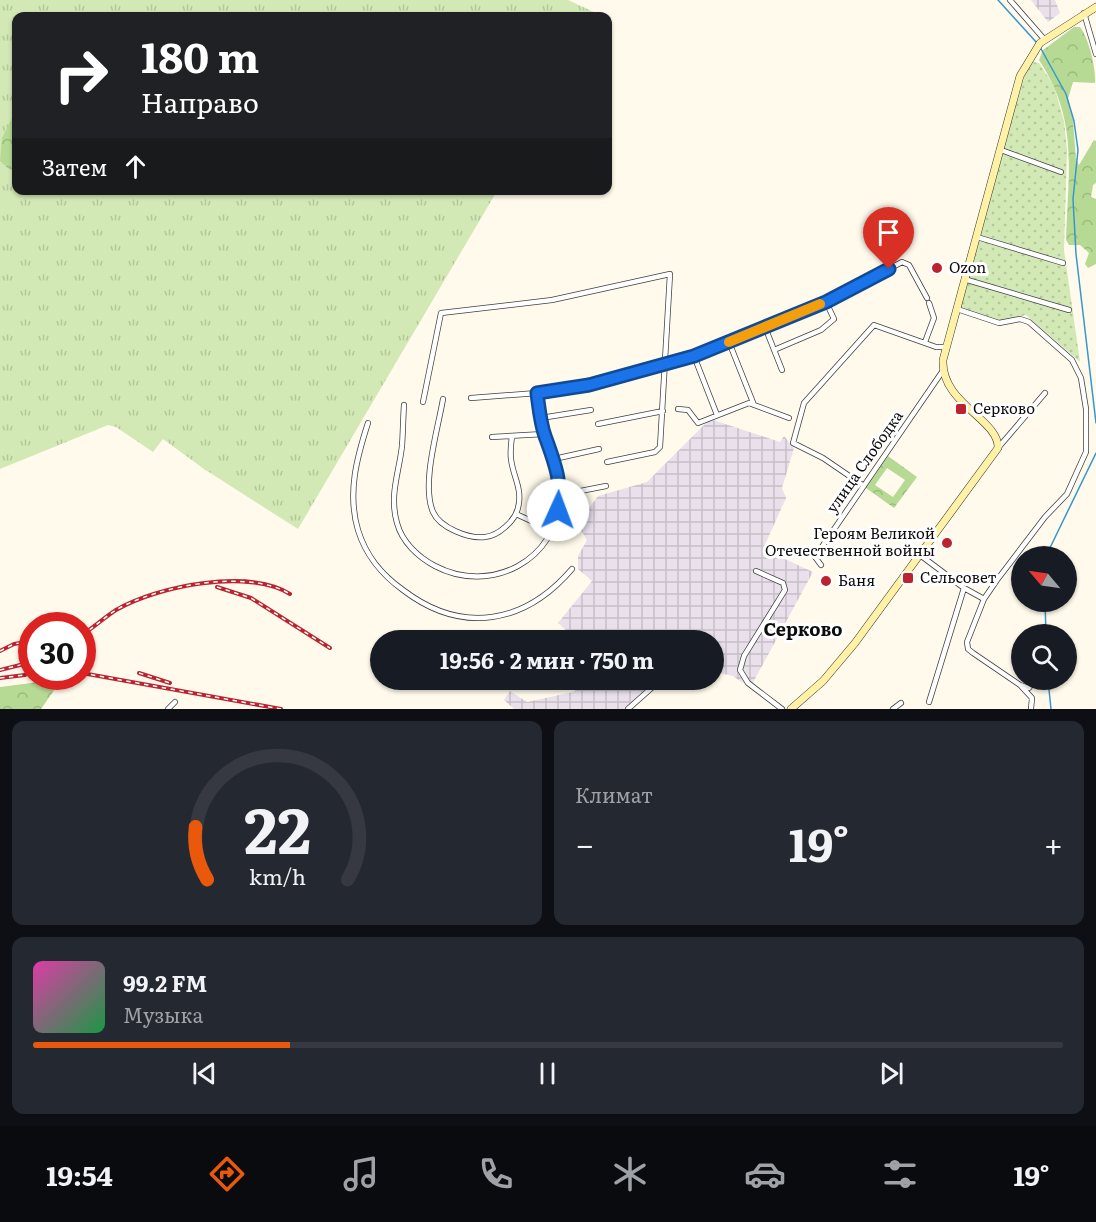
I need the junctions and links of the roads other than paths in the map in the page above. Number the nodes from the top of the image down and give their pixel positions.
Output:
1 (1010, 0) edge
2 (1096, 7) edge
3 (1084, 13) junction
4 (1040, 43) junction
5 (1096, 54) edge
6 (1001, 150) junction
7 (1061, 172) dead end
8 (977, 237) junction
9 (1063, 263) dead end
10 (964, 279) junction
11 (826, 302) junction
12 (957, 309) junction
13 (1069, 310) dead end
14 (765, 327) junction
15 (729, 342) junction
16 (925, 342) junction
17 (946, 347) junction
18 (774, 350) junction
19 (694, 356) junction
20 (664, 364) junction
21 (782, 370) dead end
22 (942, 372) junction
23 (537, 393) junction
24 (1045, 393) dead end
25 (471, 398) dead end
26 (443, 399) dead end
27 (423, 402) dead end
28 (404, 405) dead end
29 (754, 405) junction
30 (678, 409) dead end
31 (591, 410) dead end
32 (663, 411) junction
33 (717, 415) junction
34 (541, 418) junction
35 (789, 418) dead end
36 (368, 423) dead end
37 (598, 424) dead end
38 (544, 434) junction
39 (512, 436) junction
40 (492, 437) dead end
41 (998, 448) junction
42 (599, 449) dead end
43 (554, 459) junction
44 (607, 462) dead end
45 (606, 486) dead end
46 (864, 486) junction
47 (561, 495) junction
48 (516, 514) junction
49 (551, 530) junction
50 (920, 555) junction
51 (821, 565) dead end
52 (572, 569) dead end
53 (756, 571) dead end
54 (964, 588) junction
55 (984, 599) junction
56 (1011, 679) edge
57 (649, 690) edge
58 (1024, 690) edge
59 (175, 702) dead end
60 (929, 702) dead end
61 (901, 703) dead end
62 (168, 709) edge
63 (628, 709) edge
64 (782, 709) edge
65 (791, 709) edge
66 (893, 709) edge
67 (1032, 709) edge

1 - 4 street
2 - 3 main road
3 - 4 main road
3 - 5 street
4 - 6 main road
6 - 7 street
6 - 8 main road
8 - 9 street
8 - 10 main road
10 - 12 main road
10 - 13 street
11 - 14 street
11 - 16 street
11 - 18 street
12 - 17 main road
12 - 55 street
14 - 15 street
14 - 18 street
15 - 19 street
15 - 29 street
16 - 17 street
16 - 46 street
17 - 22 main road
18 - 21 street
19 - 20 street
19 - 33 street
20 - 23 street
20 - 27 street
20 - 32 street
22 - 41 main road
22 - 46 street, улица Слободка
23 - 25 street
23 - 34 street
24 - 41 street
26 - 48 street
28 - 49 street
29 - 33 street
29 - 35 street
30 - 33 street
31 - 34 street
32 - 37 street
32 - 44 street
34 - 38 street
36 - 52 street
38 - 39 street
38 - 43 street
39 - 40 street
39 - 48 street
41 - 50 main road
42 - 43 street
43 - 47 street
45 - 47 street
46 - 51 street, улица Слободка
47 - 49 street
48 - 49 street
50 - 54 street
50 - 65 main road
53 - 64 street
54 - 55 street
54 - 60 street
55 - 56 street
57 - 63 street
58 - 67 street
59 - 62 street
61 - 66 street

